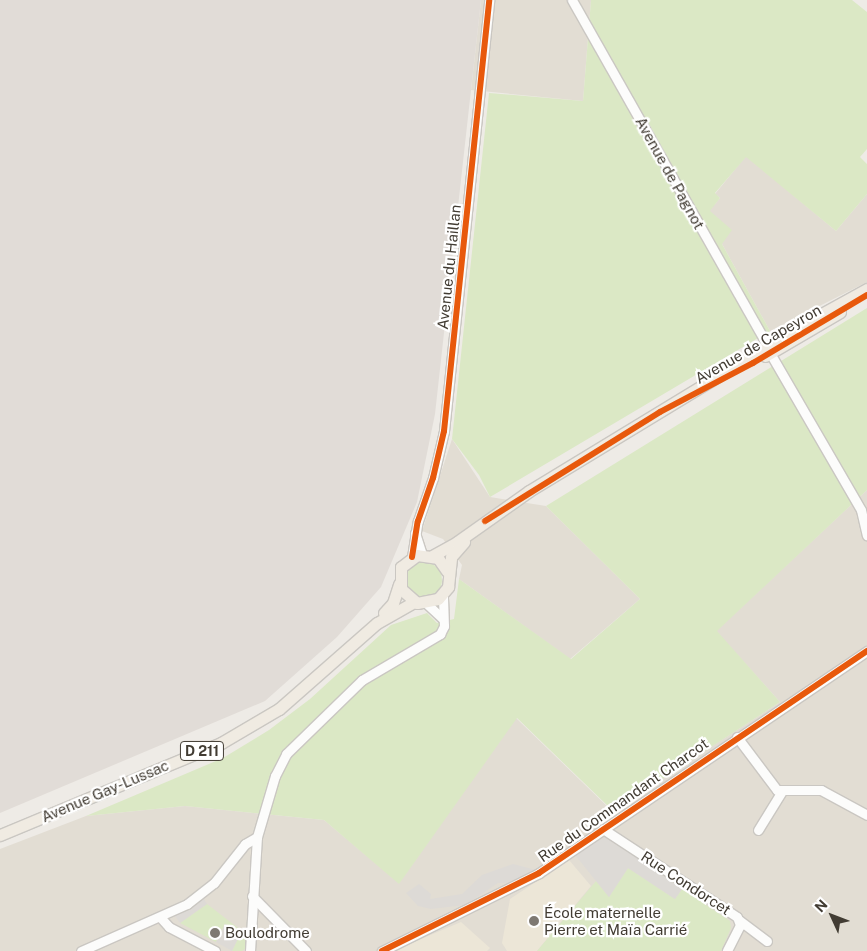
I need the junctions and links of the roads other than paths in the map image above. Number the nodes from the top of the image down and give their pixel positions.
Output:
1 (489, 0) edge
2 (572, 0) edge
3 (867, 289) edge
4 (867, 295) edge
5 (769, 349) junction
6 (475, 530) junction
7 (867, 535) edge
8 (422, 556) junction
9 (447, 571) junction
10 (399, 584) junction
11 (442, 595) junction
12 (414, 602) junction
13 (427, 604) junction
14 (444, 619) junction
15 (377, 623) junction
16 (867, 651) edge
17 (737, 737) junction
18 (782, 791) junction
19 (867, 802) edge
20 (864, 812) edge
21 (603, 829) junction
22 (758, 830) dead end
23 (0, 835) edge
24 (257, 837) junction
25 (252, 896) junction
26 (161, 918) junction
27 (739, 920) junction
28 (767, 941) dead end
29 (81, 951) edge
30 (215, 951) edge
31 (250, 951) edge
32 (306, 951) edge
33 (382, 951) edge
34 (727, 951) edge

1 - 8 street, Avenue du Haillan
2 - 5 street, Avenue de Pagnot
3 - 5 main road, Avenue de Capeyron
4 - 5 main road, Avenue de Capeyron
5 - 6 main road, Avenue de Capeyron
5 - 7 street, Avenue de Pagnot
6 - 8 main road, Avenue de Capeyron
6 - 9 main road, Avenue de Capeyron
8 - 9 main road
8 - 10 main road
9 - 11 main road
10 - 12 main road
10 - 15 main road, Avenue Gay-Lussac / D 211
11 - 13 main road
11 - 14 street
12 - 13 main road
12 - 15 main road, Avenue Gay-Lussac / D 211
13 - 14 street
14 - 24 street
15 - 23 main road, Avenue Gay-Lussac / D 211
16 - 17 street, Rue du Commandant Charcot
17 - 18 street
17 - 21 street, Rue du Commandant Charcot
18 - 20 street
18 - 22 street
19 - 20 street
21 - 27 street, Rue Condorcet
21 - 33 street, Rue du Commandant Charcot
24 - 25 street
24 - 26 street
25 - 31 street
25 - 32 street
26 - 29 street
26 - 30 street
27 - 28 street
27 - 34 street, Rue Condorcet

